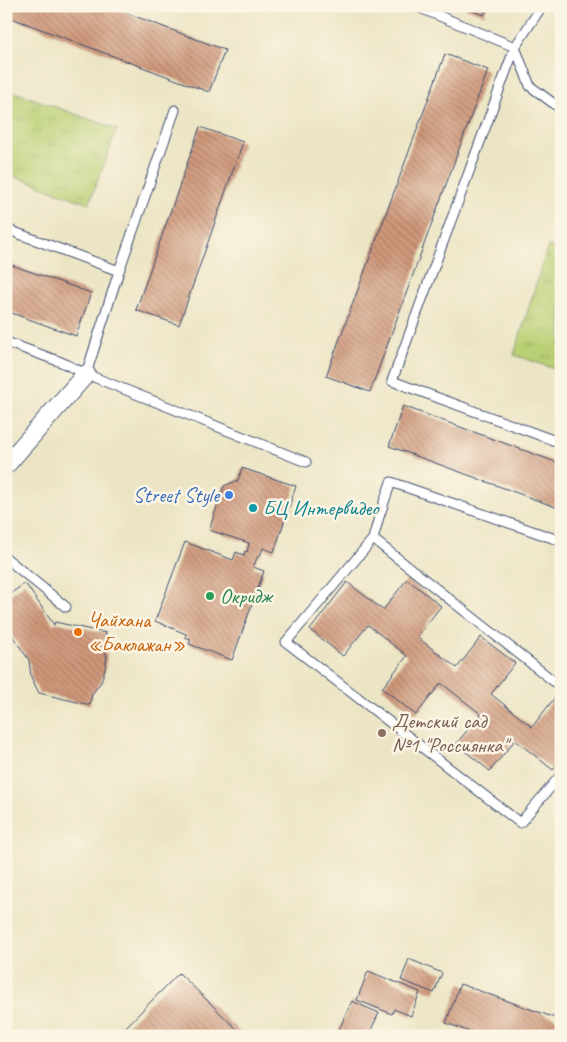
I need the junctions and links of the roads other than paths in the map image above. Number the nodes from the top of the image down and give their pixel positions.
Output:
1 (415, 6) edge
2 (542, 6) edge
3 (516, 47) junction
4 (561, 109) edge
5 (175, 110) dead end
6 (6, 229) edge
7 (119, 271) junction
8 (6, 342) edge
9 (86, 374) junction
10 (561, 442) edge
11 (306, 462) dead end
12 (6, 465) edge
13 (374, 539) junction
14 (561, 541) edge
15 (6, 558) edge
16 (66, 607) dead end
17 (561, 687) edge
18 (561, 775) edge

1 - 3 lane
2 - 3 lane
3 - 4 lane
3 - 10 lane
5 - 7 lane
6 - 7 lane
7 - 9 lane
8 - 9 lane
9 - 11 lane
9 - 12 street
13 - 14 lane
13 - 17 lane
13 - 18 lane
15 - 16 lane

